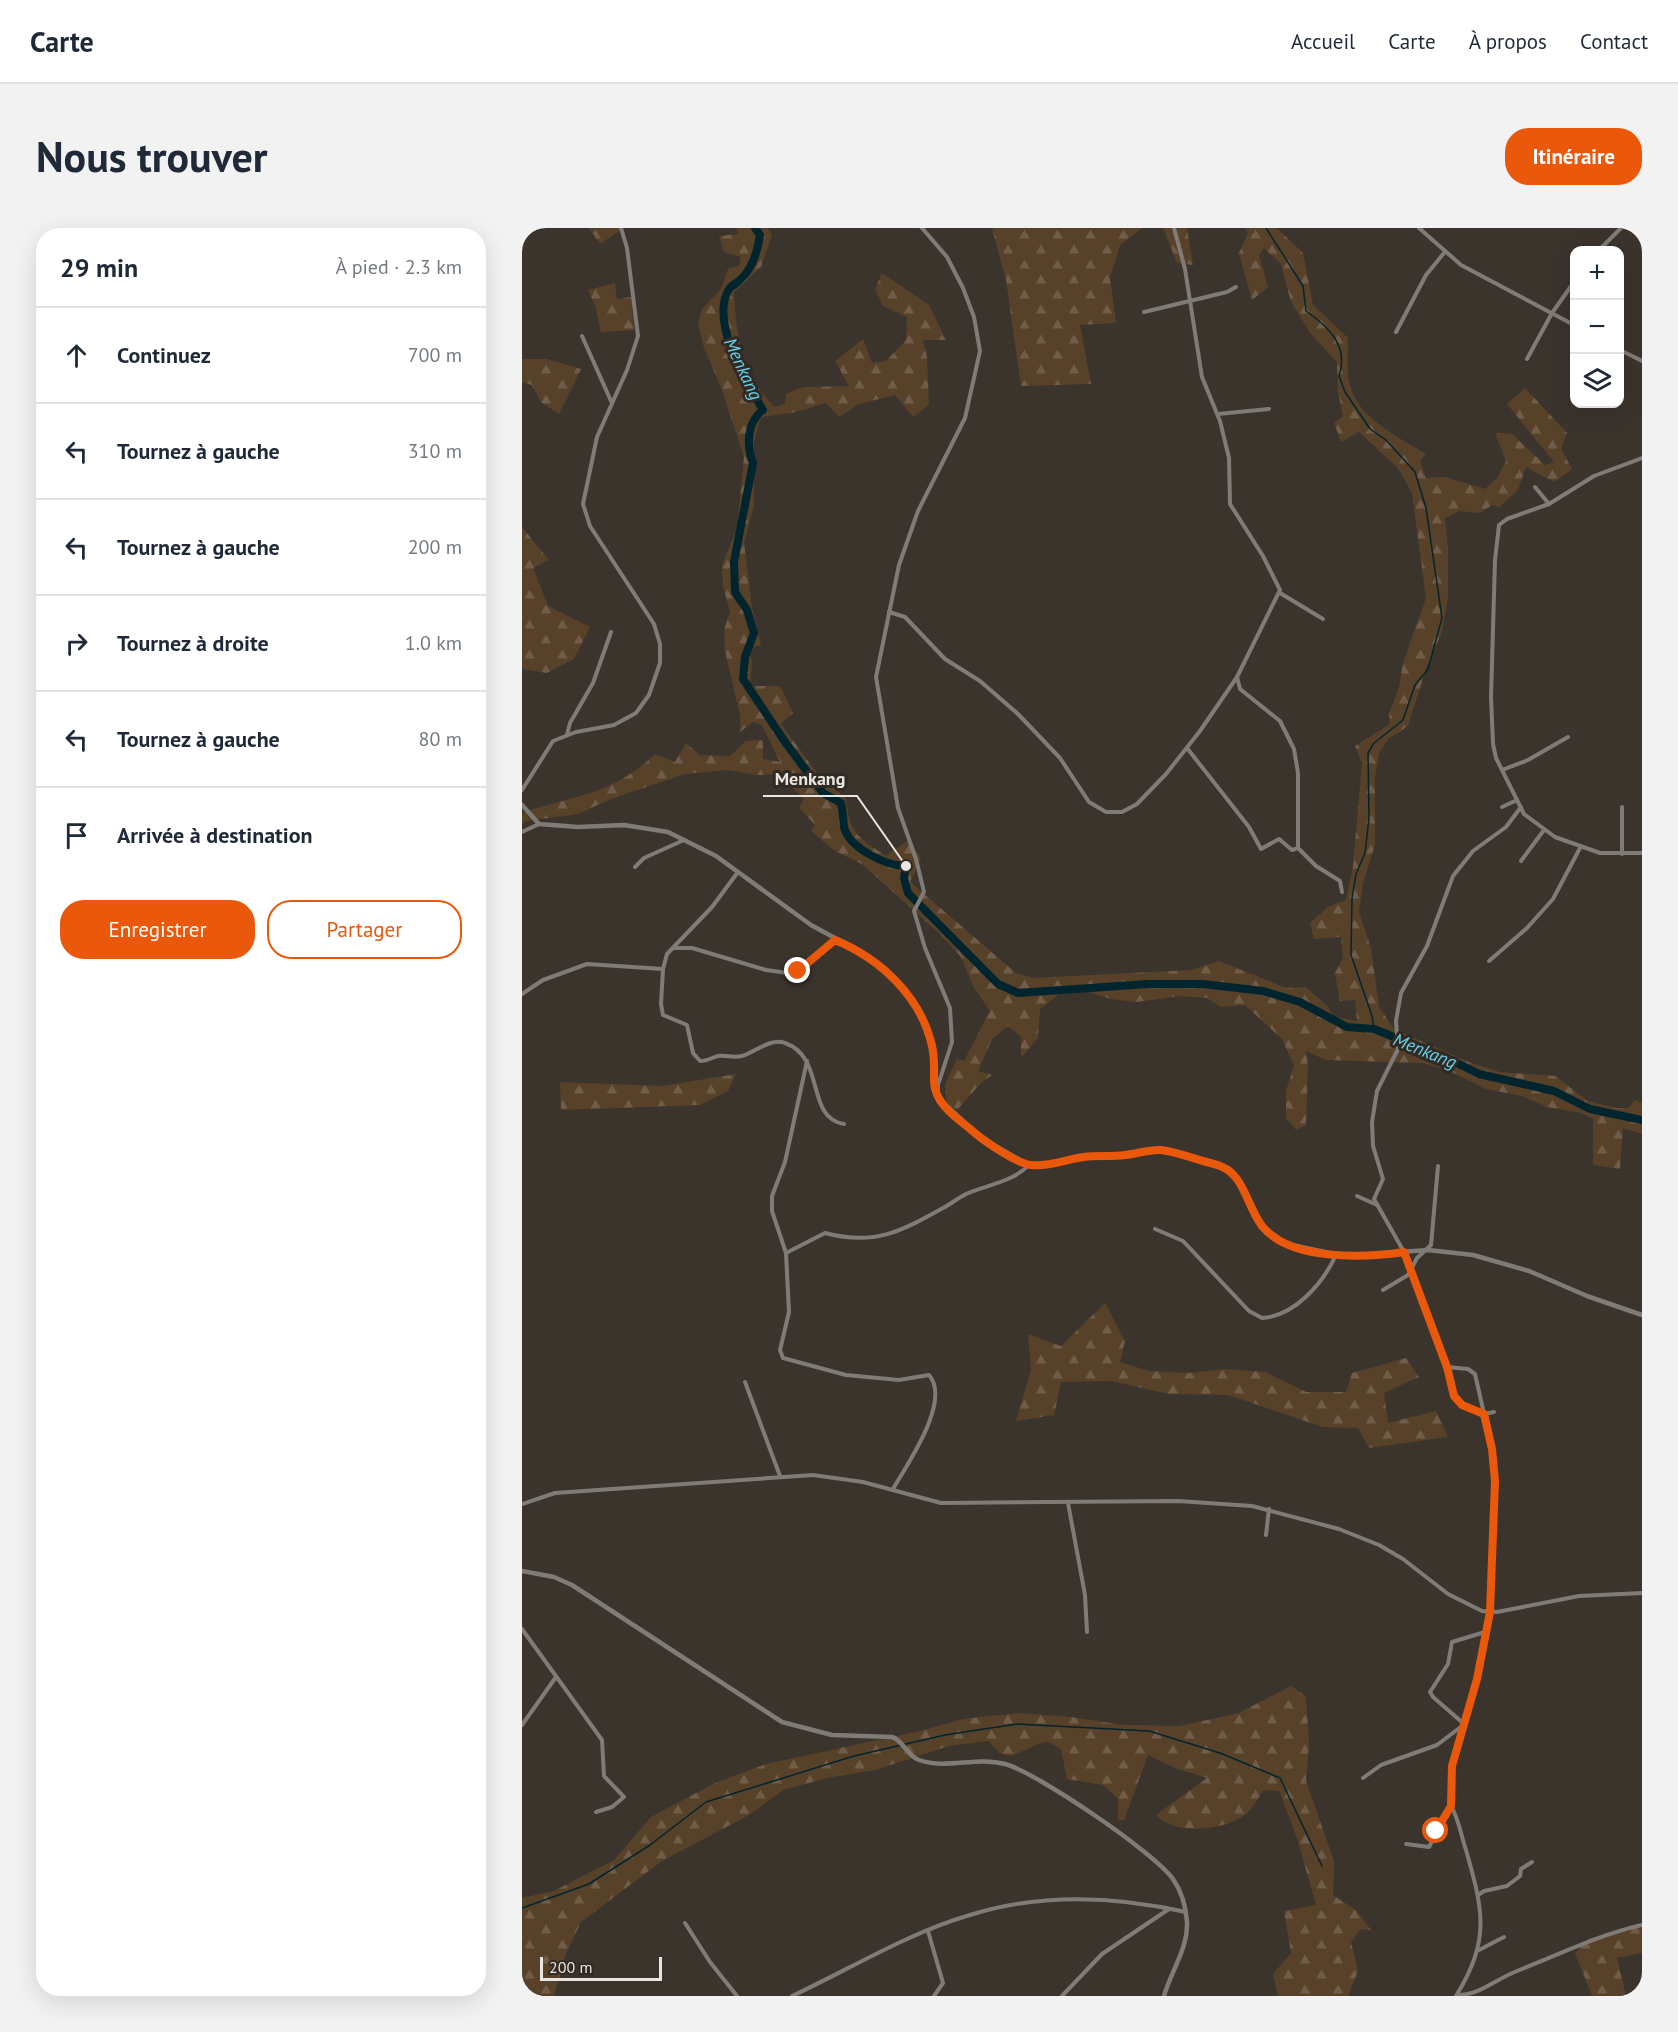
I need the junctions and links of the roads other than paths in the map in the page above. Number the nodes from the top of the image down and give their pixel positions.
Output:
1 (621, 228) edge
2 (922, 228) edge
3 (1174, 228) edge
4 (1419, 228) edge
5 (1621, 228) edge
6 (1603, 246) edge
7 (1444, 253) junction
8 (1236, 287) dead end
9 (1570, 289) edge
10 (1189, 301) junction
11 (1144, 312) dead end
12 (1552, 313) junction
13 (1570, 322) edge
14 (1396, 332) dead end
15 (582, 336) dead end
16 (1624, 352) edge
17 (1527, 359) dead end
18 (1642, 361) edge
19 (611, 401) junction
20 (1269, 409) dead end
21 (1218, 414) junction
22 (1642, 458) edge
23 (1535, 487) dead end
24 (1549, 504) junction
25 (1280, 593) junction
26 (889, 612) junction
27 (1323, 619) dead end
28 (611, 632) dead end
29 (1237, 676) junction
30 (567, 735) junction
31 (1568, 736) dead end
32 (1187, 748) junction
33 (1502, 770) junction
34 (522, 790) edge
35 (1517, 801) junction
36 (522, 805) edge
37 (1502, 807) dead end
38 (1521, 807) junction
39 (1622, 807) dead end
40 (539, 824) junction
41 (1544, 830) junction
42 (522, 832) edge
43 (684, 840) junction
44 (1298, 848) junction
45 (1580, 848) junction
46 (1642, 853) edge
47 (1622, 854) junction
48 (1521, 861) dead end
49 (635, 867) dead end
50 (738, 872) junction
51 (1342, 892) dead end
52 (835, 940) junction
53 (674, 948) junction
54 (1489, 962) dead end
55 (663, 969) junction
56 (522, 994) edge
57 (807, 1061) junction
58 (938, 1098) junction
59 (844, 1125) dead end
60 (1029, 1165) junction
61 (1438, 1166) dead end
62 (1357, 1196) dead end
63 (1377, 1206) junction
64 (1155, 1229) dead end
65 (1428, 1250) junction
66 (1404, 1252) junction
67 (786, 1253) junction
68 (1336, 1255) junction
69 (1411, 1272) junction
70 (1383, 1290) dead end
71 (1642, 1315) edge
72 (1447, 1367) junction
73 (745, 1382) dead end
74 (1494, 1412) dead end
75 (1484, 1414) junction
76 (780, 1476) junction
77 (892, 1489) junction
78 (1068, 1503) junction
79 (522, 1504) edge
80 (1269, 1509) junction
81 (1266, 1535) dead end
82 (522, 1571) edge
83 (1642, 1593) edge
84 (1490, 1612) junction
85 (522, 1629) edge
86 (1088, 1632) dead end
87 (1485, 1632) junction
88 (556, 1677) junction
89 (522, 1725) edge
90 (1462, 1725) junction
91 (1364, 1778) dead end
92 (1451, 1806) junction
93 (596, 1812) dead end
94 (1406, 1844) dead end
95 (1532, 1862) dead end
96 (1478, 1895) junction
97 (1169, 1909) junction
98 (1186, 1912) junction
99 (685, 1923) dead end
100 (1642, 1925) edge
101 (928, 1931) junction
102 (1504, 1938) dead end
103 (1479, 1950) junction
104 (736, 1996) edge
105 (792, 1996) edge
106 (934, 1996) edge
107 (1062, 1996) edge
108 (1164, 1996) edge
109 (1457, 1996) edge

1 - 19 street
2 - 26 street
3 - 10 street
4 - 7 street
5 - 6 street
7 - 12 street
7 - 14 street
8 - 10 street
9 - 12 street
10 - 11 street
10 - 21 street
12 - 13 street
12 - 17 street
15 - 19 street
16 - 18 street
19 - 30 street
20 - 21 street
21 - 25 street
22 - 24 street
23 - 24 street
24 - 33 street
25 - 27 street
25 - 29 street
26 - 32 street
26 - 58 street
28 - 30 street
29 - 32 street
29 - 44 street
30 - 34 street
31 - 33 street
32 - 44 street
33 - 35 street
35 - 37 street
35 - 38 street
36 - 40 street
38 - 41 street
38 - 63 street
39 - 47 street
40 - 42 street
40 - 43 street
41 - 45 street
41 - 48 street
43 - 49 street
43 - 50 street
44 - 51 street
45 - 47 street
45 - 54 street
46 - 47 street
50 - 52 street
50 - 53 street
52 - 53 street
52 - 58 street
53 - 55 street
55 - 56 street
55 - 57 street
57 - 59 street
57 - 67 street
58 - 60 street
60 - 67 street
60 - 68 street
61 - 65 street
62 - 63 street
63 - 66 street
64 - 68 street
65 - 66 street
65 - 69 street
65 - 71 street
66 - 68 street
66 - 69 street
67 - 77 street
69 - 70 street
69 - 72 street
72 - 75 street
72 - 75 street
73 - 76 street
74 - 75 street
75 - 84 street
76 - 77 street
76 - 79 street
77 - 78 street
78 - 80 street
78 - 86 street
80 - 81 street
80 - 84 street
82 - 98 street
83 - 84 street
84 - 87 street
85 - 88 street
87 - 90 street
87 - 90 street
88 - 89 street
88 - 93 street
90 - 91 street
90 - 92 street
92 - 94 street
92 - 96 street
95 - 96 street
96 - 103 street
97 - 98 street
97 - 101 street
97 - 107 street
98 - 108 street
99 - 104 street
100 - 109 street
101 - 105 street
101 - 106 street
102 - 103 street
103 - 109 street

